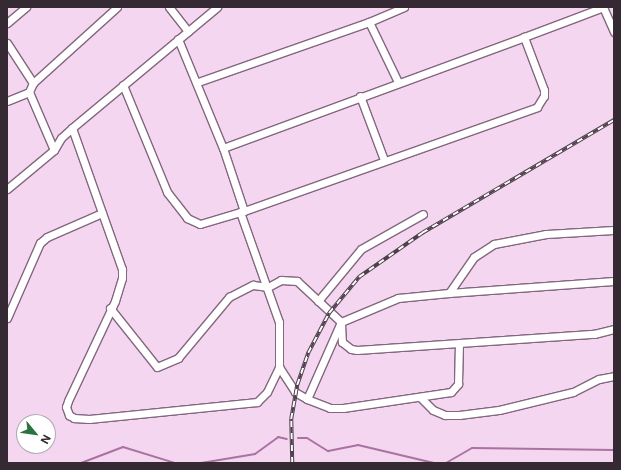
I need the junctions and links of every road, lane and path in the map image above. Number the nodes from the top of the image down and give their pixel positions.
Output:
1 (26, 7) edge
2 (117, 7) edge
3 (169, 7) edge
4 (217, 7) edge
5 (381, 7) edge
6 (404, 7) edge
7 (603, 7) edge
8 (386, 14) junction
9 (369, 22) junction
10 (7, 23) edge
11 (188, 31) junction
12 (614, 32) edge
13 (524, 37) junction
14 (178, 39) junction
15 (7, 43) edge
16 (33, 82) junction
17 (198, 82) junction
18 (398, 82) junction
19 (123, 86) junction
20 (29, 92) junction
21 (360, 96) junction
22 (7, 101) edge
23 (72, 128) junction
24 (223, 148) junction
25 (54, 150) junction
26 (384, 160) junction
27 (7, 189) edge
28 (242, 211) junction
29 (102, 213) junction
30 (423, 214) dead end
31 (614, 230) edge
32 (614, 281) edge
33 (268, 288) junction
34 (449, 293) junction
35 (318, 301) junction
36 (110, 308) junction
37 (7, 318) edge
38 (341, 322) junction
39 (614, 329) edge
40 (459, 344) junction
41 (279, 367) junction
42 (614, 376) edge
43 (420, 397) junction
44 (307, 399) junction

1 - 10 street
2 - 16 street
3 - 11 street
4 - 11 street
5 - 8 street
6 - 8 street
7 - 12 street
7 - 13 street
8 - 9 street
9 - 17 street
9 - 18 street
11 - 14 street
13 - 18 street
13 - 26 street
14 - 17 street
14 - 19 street
15 - 16 street
16 - 20 street
17 - 24 street
18 - 21 street
19 - 23 street
19 - 28 street
20 - 22 street
20 - 25 street
21 - 24 street
21 - 26 street
23 - 25 street
23 - 29 street
24 - 28 street
25 - 27 street
26 - 28 street
28 - 33 street
29 - 36 street
29 - 37 street
30 - 35 street
31 - 34 street
32 - 34 street
33 - 35 street
33 - 36 street
33 - 41 street
34 - 38 street
35 - 38 street
36 - 41 street
38 - 40 street
38 - 44 street
39 - 40 street
40 - 43 street
41 - 44 street
42 - 43 street
43 - 44 street

